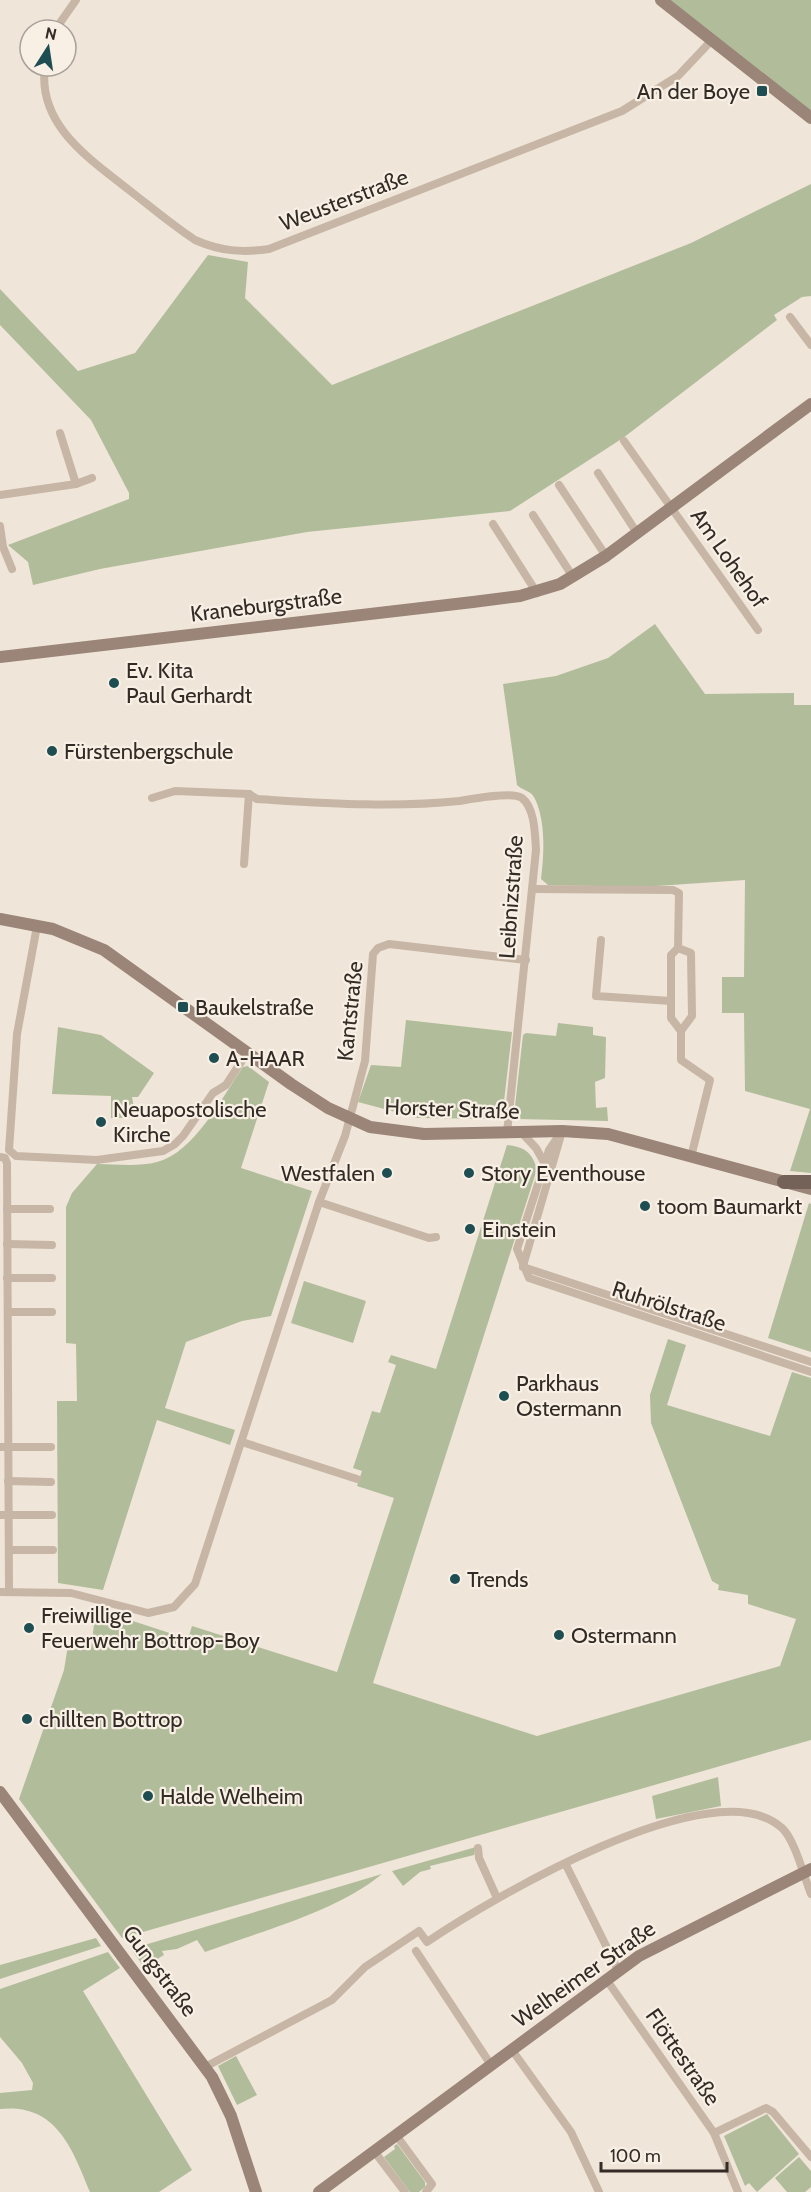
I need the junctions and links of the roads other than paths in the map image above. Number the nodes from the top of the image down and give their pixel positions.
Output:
1 (76, 0) edge
2 (661, 0) edge
3 (63, 18) edge
4 (711, 41) junction
5 (46, 78) edge
6 (811, 118) edge
7 (790, 318) dead end
8 (811, 345) edge
9 (811, 404) edge
10 (60, 433) dead end
11 (624, 441) dead end
12 (598, 472) dead end
13 (92, 478) dead end
14 (76, 484) junction
15 (559, 484) dead end
16 (0, 495) edge
17 (670, 507) junction
18 (533, 515) dead end
19 (493, 524) dead end
20 (0, 526) edge
21 (637, 533) junction
22 (606, 556) junction
23 (12, 570) dead end
24 (573, 577) junction
25 (537, 593) junction
26 (758, 630) dead end
27 (0, 657) edge
28 (249, 794) junction
29 (152, 798) dead end
30 (244, 864) dead end
31 (533, 890) junction
32 (0, 919) edge
33 (37, 926) junction
34 (601, 940) dead end
35 (678, 948) junction
36 (526, 960) junction
37 (671, 1001) junction
38 (681, 1031) junction
39 (247, 1053) junction
40 (348, 1119) junction
41 (562, 1131) junction
42 (521, 1132) junction
43 (507, 1133) junction
44 (2, 1157) edge
45 (691, 1157) junction
46 (545, 1164) junction
47 (783, 1182) junction
48 (811, 1182) edge
49 (811, 1189) edge
50 (319, 1202) junction
51 (7, 1209) junction
52 (50, 1209) dead end
53 (436, 1237) dead end
54 (4, 1242) edge
55 (52, 1245) dead end
56 (522, 1267) junction
57 (7, 1278) junction
58 (52, 1278) dead end
59 (8, 1311) junction
60 (52, 1312) dead end
61 (811, 1362) edge
62 (811, 1372) edge
63 (4, 1378) edge
64 (242, 1442) junction
65 (4, 1447) edge
66 (51, 1447) dead end
67 (357, 1479) dead end
68 (8, 1481) junction
69 (51, 1482) dead end
70 (4, 1515) edge
71 (52, 1515) dead end
72 (9, 1550) junction
73 (53, 1550) dead end
74 (4, 1592) edge
75 (0, 1792) edge
76 (478, 1848) dead end
77 (566, 1864) junction
78 (807, 1871) edge
79 (811, 1894) edge
80 (497, 1898) junction
81 (407, 1939) junction
82 (427, 1942) junction
83 (416, 1951) junction
84 (618, 1970) junction
85 (606, 1979) junction
86 (512, 2050) junction
87 (490, 2065) junction
88 (204, 2067) junction
89 (714, 2133) junction
90 (396, 2135) junction
91 (374, 2151) junction
92 (811, 2157) edge
93 (256, 2192) edge
94 (319, 2192) edge
95 (405, 2192) edge
96 (426, 2192) edge
97 (599, 2192) edge
98 (738, 2192) edge

1 - 3 street
2 - 4 street
4 - 5 street, Weusterstraße
4 - 6 street
7 - 8 street
9 - 17 street, Kraneburgstraße
10 - 14 street
11 - 17 street
12 - 21 street
13 - 14 street
14 - 16 street
15 - 22 street
17 - 21 street, Kraneburgstraße
17 - 26 street, Am Lohehof
18 - 24 street
19 - 25 street
20 - 23 street
21 - 22 street, Kraneburgstraße
22 - 24 street, Kraneburgstraße
24 - 25 street, Kraneburgstraße
25 - 27 street, Kraneburgstraße
28 - 29 street, Leibnizstraße
28 - 30 street
28 - 31 street, Leibnizstraße
31 - 35 street
31 - 36 street, Leibnizstraße
32 - 33 street, Horster Straße
33 - 39 street, Horster Straße
33 - 39 street
34 - 37 street
35 - 37 street
35 - 38 street
36 - 40 street, Kantstraße
36 - 43 street, Leibnizstraße
37 - 38 street
38 - 45 street
39 - 40 street, Horster Straße
40 - 43 street, Horster Straße
40 - 50 street
41 - 42 street, Horster Straße
41 - 45 street, Horster Straße
41 - 46 street
41 - 56 street
42 - 43 street, Horster Straße
42 - 46 street
44 - 51 street
45 - 47 street, Horster Straße
46 - 56 street
47 - 48 main road
47 - 49 street, Horster Straße
50 - 53 street
50 - 64 street
51 - 52 street
51 - 54 street
54 - 55 street
54 - 57 street
56 - 61 street, Ruhrölstraße
56 - 62 street, Ruhrölstraße
57 - 58 street
57 - 59 street
59 - 60 street
59 - 63 street
63 - 65 street
64 - 67 street
64 - 74 street
65 - 66 street
65 - 68 street
68 - 69 street
68 - 70 street
70 - 71 street
70 - 72 street
72 - 73 street
72 - 74 street
75 - 88 street, Gungstraße
76 - 80 street
77 - 78 street
77 - 80 street
77 - 84 street
78 - 79 street
78 - 84 street, Welheimer Straße
80 - 82 street
81 - 82 street
81 - 83 street
81 - 88 street
82 - 83 street
83 - 87 street
84 - 85 street, Welheimer Straße
85 - 86 street, Welheimer Straße
85 - 89 street, Flöttestraße
86 - 87 street, Welheimer Straße
86 - 97 street
87 - 90 street, Welheimer Straße
88 - 93 street, Gungstraße
89 - 92 street
89 - 98 street, Flöttestraße
90 - 91 street, Welheimer Straße
90 - 96 street
91 - 94 street, Welheimer Straße
91 - 95 street

